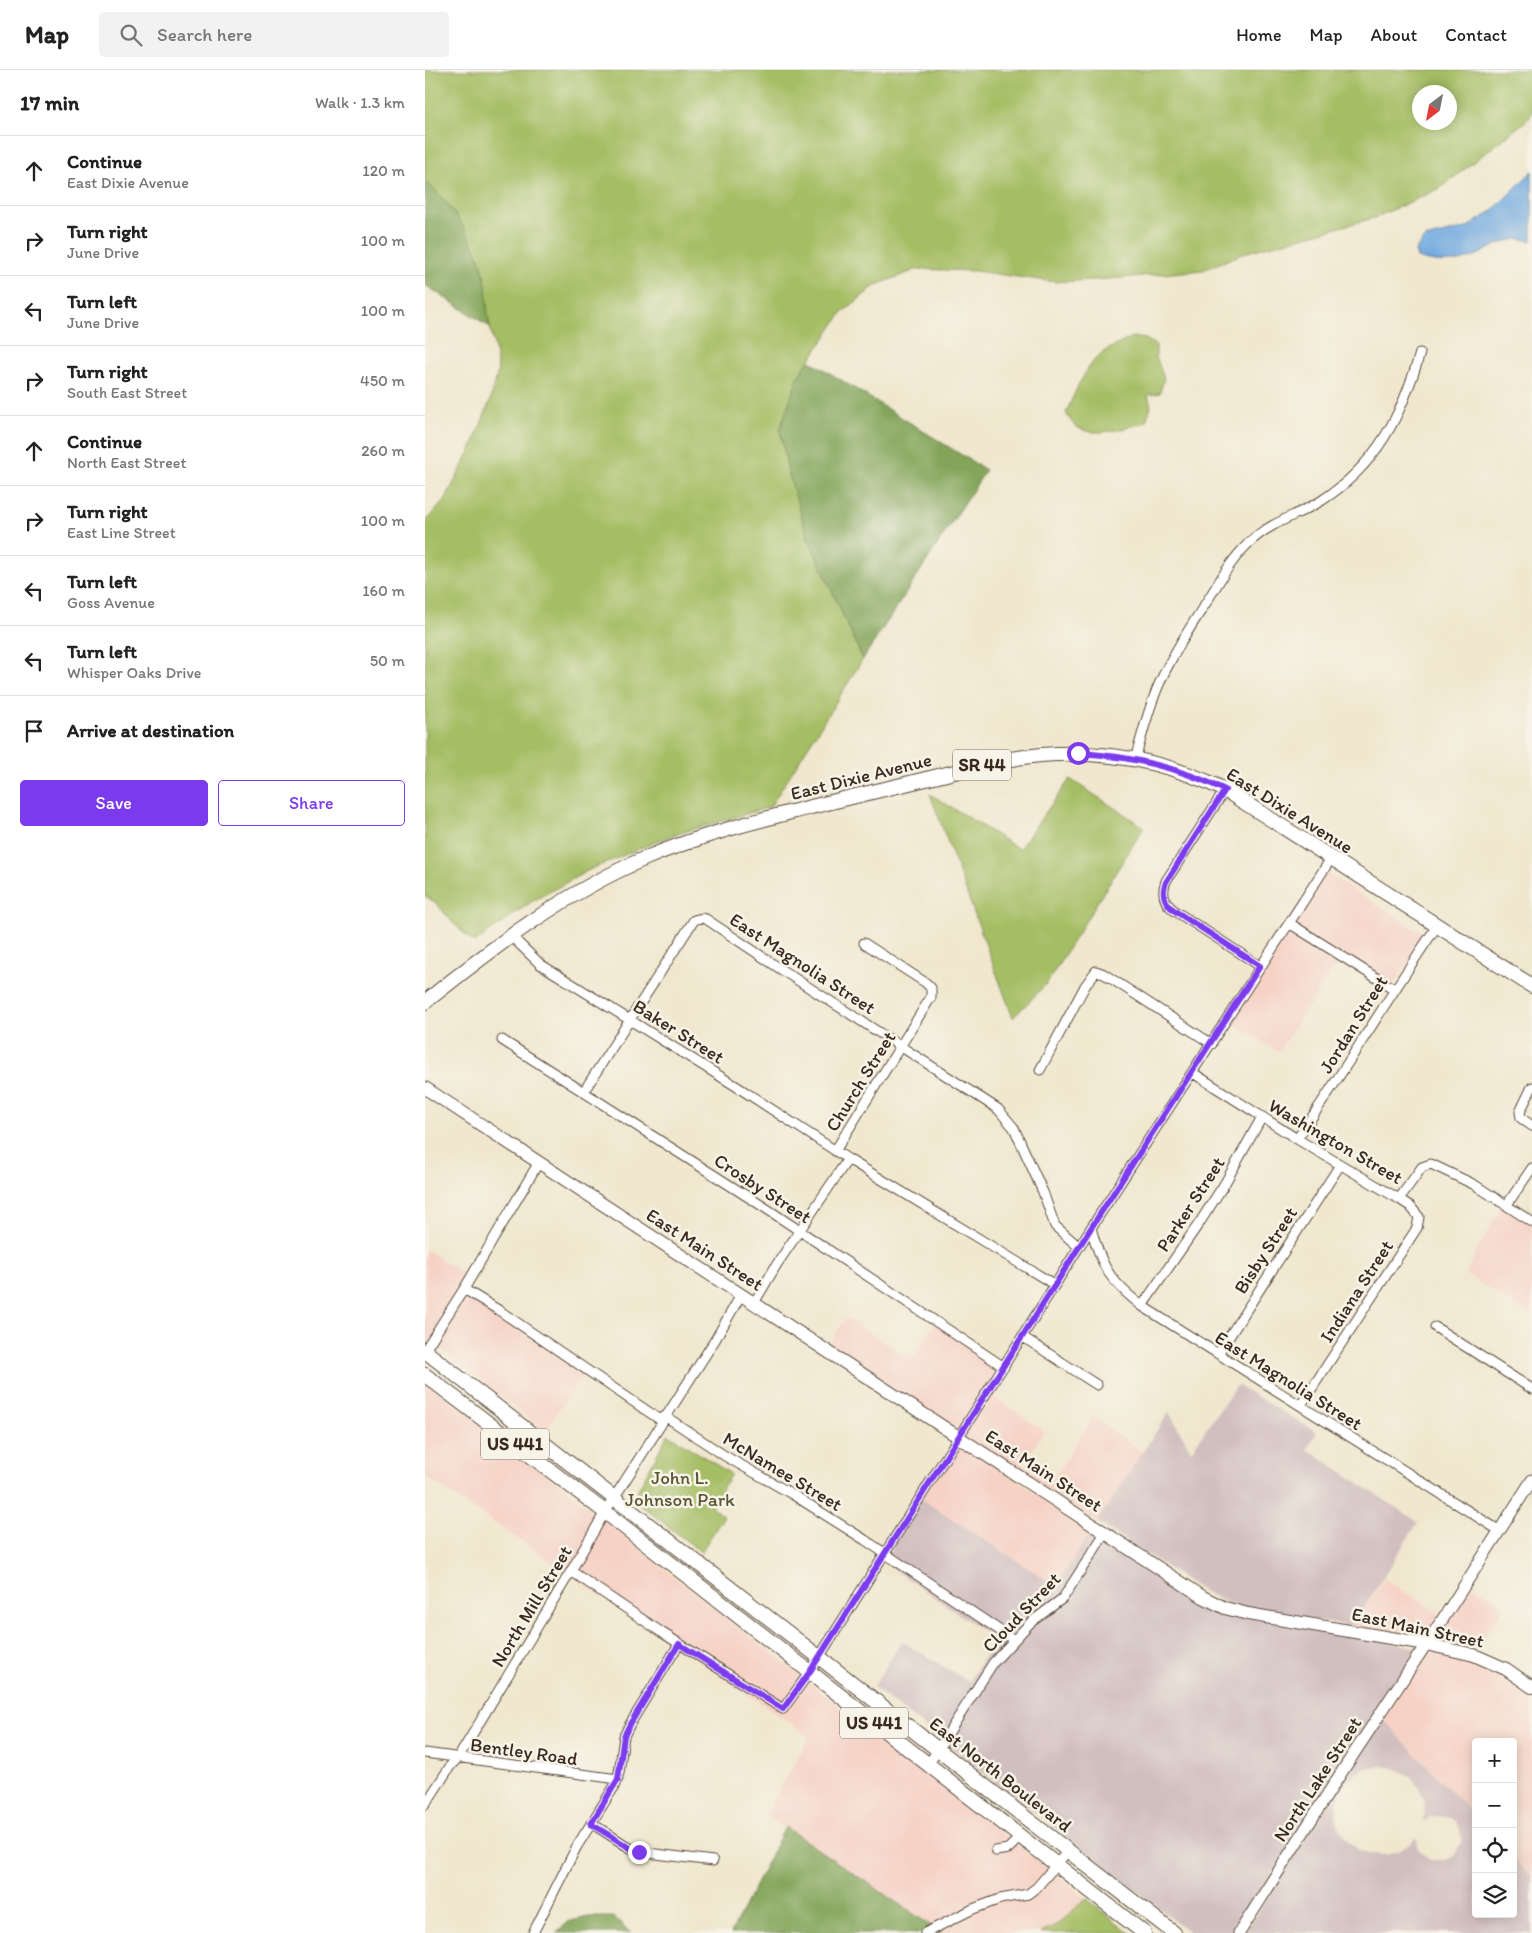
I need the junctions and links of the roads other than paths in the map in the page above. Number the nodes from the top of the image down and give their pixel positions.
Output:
1 (1420, 353) dead end
2 (1135, 759) junction
3 (1225, 790) junction
4 (1332, 857) junction
5 (1289, 923) junction
6 (1437, 926) junction
7 (510, 935) junction
8 (864, 943) dead end
9 (1260, 966) junction
10 (1532, 986) edge
11 (1394, 989) junction
12 (425, 1002) edge
13 (630, 1019) junction
14 (502, 1040) dead end
15 (1212, 1044) junction
16 (901, 1047) junction
17 (1040, 1070) dead end
18 (1193, 1073) junction
19 (1532, 1087) edge
20 (425, 1088) edge
21 (584, 1091) junction
22 (1262, 1117) junction
23 (1532, 1126) edge
24 (1297, 1139) junction
25 (835, 1151) junction
26 (848, 1159) junction
27 (539, 1162) junction
28 (1340, 1164) junction
29 (1532, 1168) edge
30 (1399, 1199) junction
31 (1506, 1206) junction
32 (1532, 1222) edge
33 (1091, 1228) junction
34 (799, 1231) junction
35 (1079, 1248) junction
36 (1055, 1285) junction
37 (464, 1290) junction
38 (741, 1295) junction
39 (754, 1303) junction
40 (1142, 1306) junction
41 (1435, 1327) dead end
42 (1023, 1337) junction
43 (425, 1350) edge
44 (1218, 1354) junction
45 (1004, 1367) junction
46 (425, 1375) edge
47 (1097, 1384) dead end
48 (1532, 1389) edge
49 (1301, 1405) junction
50 (663, 1419) junction
51 (959, 1437) junction
52 (1532, 1480) edge
53 (613, 1498) junction
54 (605, 1512) junction
55 (1500, 1531) junction
56 (1105, 1533) junction
57 (885, 1553) junction
58 (571, 1571) junction
59 (1014, 1640) junction
60 (679, 1644) junction
61 (1426, 1644) junction
62 (819, 1657) junction
63 (809, 1673) junction
64 (1532, 1687) edge
65 (938, 1749) junction
66 (425, 1753) edge
67 (458, 1758) junction
68 (928, 1765) junction
69 (618, 1779) junction
70 (425, 1805) edge
71 (591, 1824) junction
72 (1020, 1837) junction
73 (996, 1851) dead end
74 (1068, 1851) junction
75 (713, 1862) dead end
76 (1057, 1866) junction
77 (533, 1933) edge
78 (925, 1933) edge
79 (1144, 1933) edge
80 (1174, 1933) edge
81 (1239, 1933) edge

1 - 2 street
2 - 3 main road, East Dixie Avenue / SR 44
2 - 7 main road, East Dixie Avenue / SR 44
3 - 4 main road, East Dixie Avenue / SR 44
3 - 9 street
4 - 5 street
4 - 6 main road, East Dixie Avenue / SR 44
5 - 9 street
5 - 11 street
6 - 10 main road, East Dixie Avenue / SR 44
6 - 11 street, Jordan Street
7 - 12 main road, East Dixie Avenue / SR 44
7 - 13 street, Baker Street
8 - 16 street, Church Street
9 - 15 street
11 - 24 street, Jordan Street
13 - 16 street, East Magnolia Street
13 - 21 street
13 - 25 street, Baker Street
14 - 21 street, Crosby Street
15 - 17 street
15 - 18 street
16 - 25 street, Church Street
16 - 35 street, East Magnolia Street
18 - 22 street, Washington Street
18 - 33 street
19 - 23 street
20 - 27 main road, East Main Street
21 - 34 street, Crosby Street
22 - 24 street, Washington Street
22 - 40 street, Parker Street
24 - 28 street, Washington Street
25 - 26 street, Church Street
26 - 34 street, Church Street
26 - 36 street
27 - 37 street
27 - 38 main road, East Main Street
28 - 30 street, Washington Street
28 - 44 street, Bisby Street
29 - 31 street
30 - 31 street, Washington Street
30 - 49 street, Indiana Street
31 - 32 street, Washington Street
33 - 35 street
33 - 40 street, East Magnolia Street
34 - 39 street, Church Street
34 - 45 street, Crosby Street
35 - 36 street
36 - 42 street
37 - 43 street
37 - 50 street, McNamee Street
38 - 39 main road, East Main Street
38 - 50 street, North Mill Street
39 - 51 main road, East Main Street
40 - 44 street, East Magnolia Street
41 - 48 street
42 - 45 street
42 - 47 street
43 - 53 main road, East North Boulevard / US 441
44 - 49 street, East Magnolia Street
45 - 51 street
46 - 54 main road, East North Boulevard / US 441
49 - 55 street, East Magnolia Street
50 - 53 street, North Mill Street
50 - 57 street, McNamee Street
51 - 56 main road, East Main Street
51 - 57 street
52 - 55 street, North Lake Street
53 - 54 street, North Mill Street
53 - 62 main road, East North Boulevard / US 441
54 - 58 street, North Mill Street
54 - 63 main road, East North Boulevard / US 441
55 - 61 street, North Lake Street
56 - 59 street, Cloud Street
56 - 61 main road, East Main Street
57 - 59 street, McNamee Street
57 - 62 street
58 - 60 street
58 - 67 street, North Mill Street
59 - 65 street, Cloud Street
60 - 63 street
60 - 69 street
61 - 64 main road, East Main Street
61 - 81 street, North Lake Street
62 - 63 street
62 - 65 main road, East North Boulevard / US 441
63 - 68 main road, East North Boulevard / US 441
65 - 68 street, Cloud Street
65 - 74 main road, East North Boulevard / US 441
66 - 67 street, Bentley Road
67 - 69 street, Bentley Road
67 - 70 street, North Mill Street
68 - 72 main road, East North Boulevard / US 441
69 - 71 street
71 - 75 street
71 - 77 street
72 - 73 street
72 - 76 main road, East North Boulevard / US 441
74 - 76 street
74 - 80 main road, East North Boulevard / US 441
76 - 78 street
76 - 79 main road, East North Boulevard / US 441

